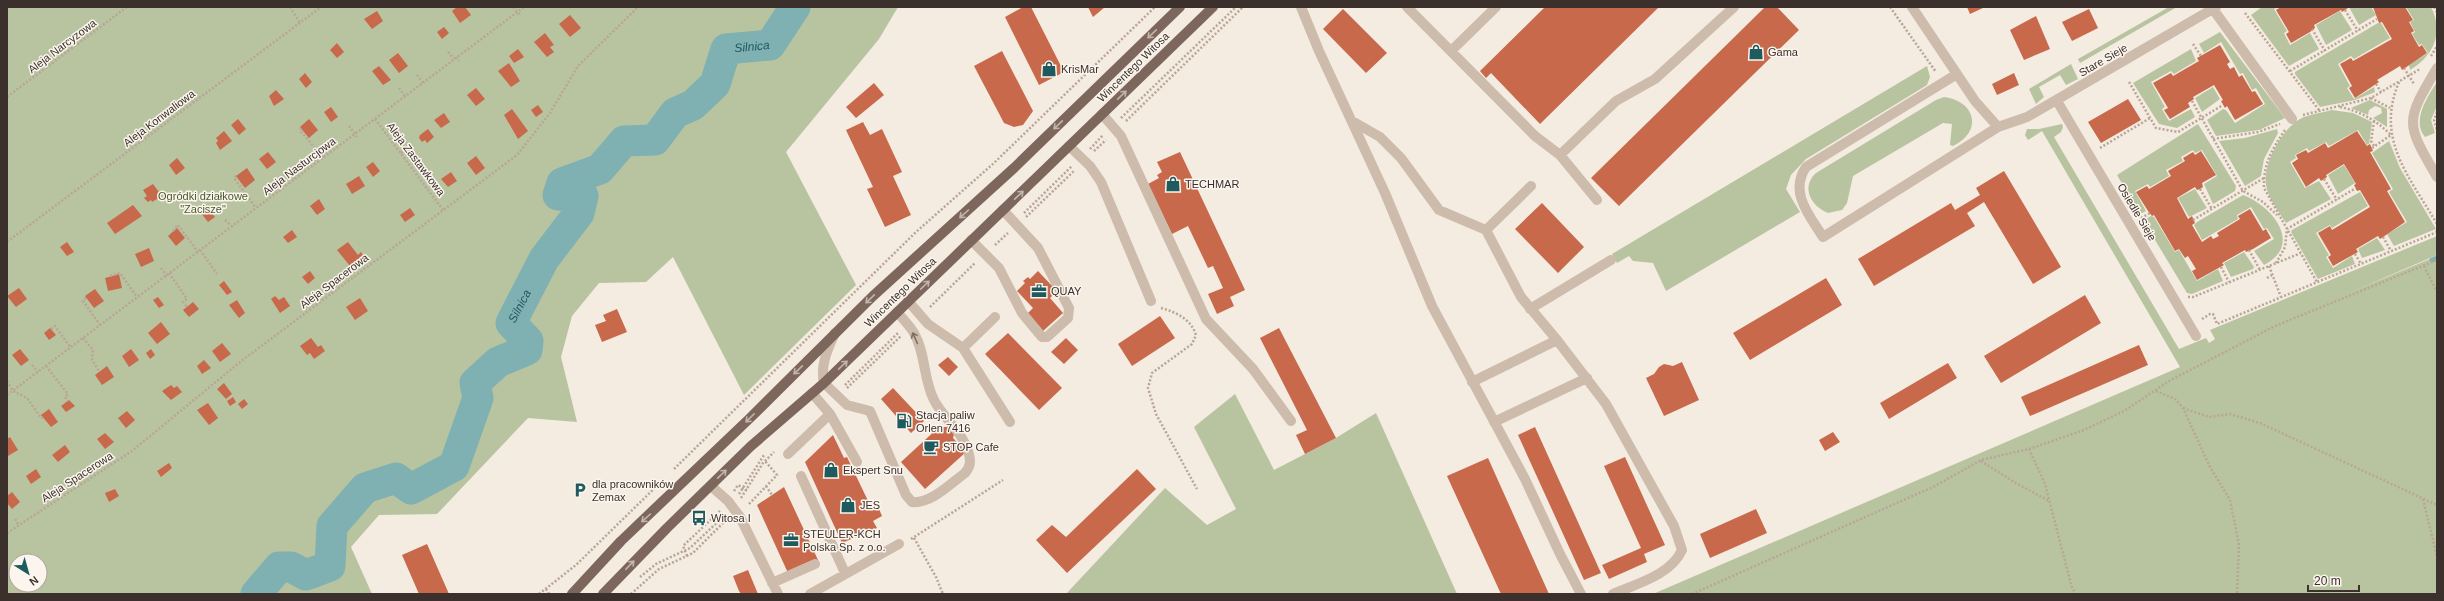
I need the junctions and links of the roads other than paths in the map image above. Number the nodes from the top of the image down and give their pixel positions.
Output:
1 (1180, 7) edge
2 (1213, 7) edge
3 (1301, 7) edge
4 (1407, 7) edge
5 (1496, 7) edge
6 (1734, 7) edge
7 (1912, 7) edge
8 (2215, 8) edge
9 (1451, 51) junction
10 (2437, 68) edge
11 (1957, 74) junction
12 (2057, 101) junction
13 (1102, 114) junction
14 (2292, 119) road end
15 (1352, 121) junction
16 (1998, 127) junction
17 (1070, 146) junction
18 (1560, 155) junction
19 (2437, 177) edge
20 (1531, 186) dead end
21 (1597, 200) dead end
22 (1003, 210) junction
23 (1486, 230) junction
24 (972, 240) junction
25 (1611, 260) dead end
26 (908, 301) junction
27 (1150, 301) road end
28 (1530, 309) junction
29 (897, 312) junction
30 (995, 317) dead end
31 (835, 333) junction
32 (2196, 336) dead end
33 (1557, 340) junction
34 (963, 348) junction
35 (1587, 378) junction
36 (824, 382) junction
37 (1472, 382) junction
38 (812, 393) junction
39 (830, 414) junction
40 (1291, 421) dead end
41 (1010, 422) dead end
42 (1494, 422) junction
43 (788, 454) dead end
44 (857, 462) dead end
45 (801, 476) dead end
46 (711, 486) junction
47 (899, 544) road end
48 (815, 564) dead end
49 (845, 573) junction
50 (772, 583) junction
51 (572, 594) edge
52 (603, 594) edge
53 (778, 594) edge
54 (810, 594) edge
55 (1581, 594) edge
56 (1613, 594) edge

1 -> 31 main road, Wincentego Witosa
13 -> 2 main road, Wincentego Witosa
3 - 15 street
4 - 9 street
5 - 9 street
6 - 18 street
7 - 11 street
8 - 12 street, Stare Sieje
8 - 14 street
9 - 18 street
10 - 19 street
11 - 16 street
11 - 16 street, Stare Sieje
12 - 16 street, Stare Sieje
12 - 32 street, Osiedle Sieje
13 - 17 main road, Wincentego Witosa
13 - 40 street
15 - 23 street
15 - 37 street
22 -> 17 main road, Wincentego Witosa
17 - 27 street
18 - 21 street
20 - 23 street
22 - 24 main road, Wincentego Witosa
22 - 24 street
23 - 28 street
26 -> 24 main road, Wincentego Witosa
25 - 28 street
26 - 29 main road, Wincentego Witosa
26 - 34 street
28 - 33 street
36 -> 29 main road, Wincentego Witosa
36 -> 29 street
30 - 34 street
31 - 36 street
31 -> 51 main road, Wincentego Witosa
33 - 35 street
33 - 37 street
34 - 41 street
35 - 42 street
35 - 56 street
36 - 38 main road, Wincentego Witosa
37 - 42 street
38 - 39 street
46 -> 38 main road, Wincentego Witosa
39 - 43 street
39 - 44 street
42 - 55 street
45 - 49 street
46 - 50 street
52 -> 46 main road, Wincentego Witosa
47 - 49 street
48 - 50 street
49 - 54 street
50 - 53 street

